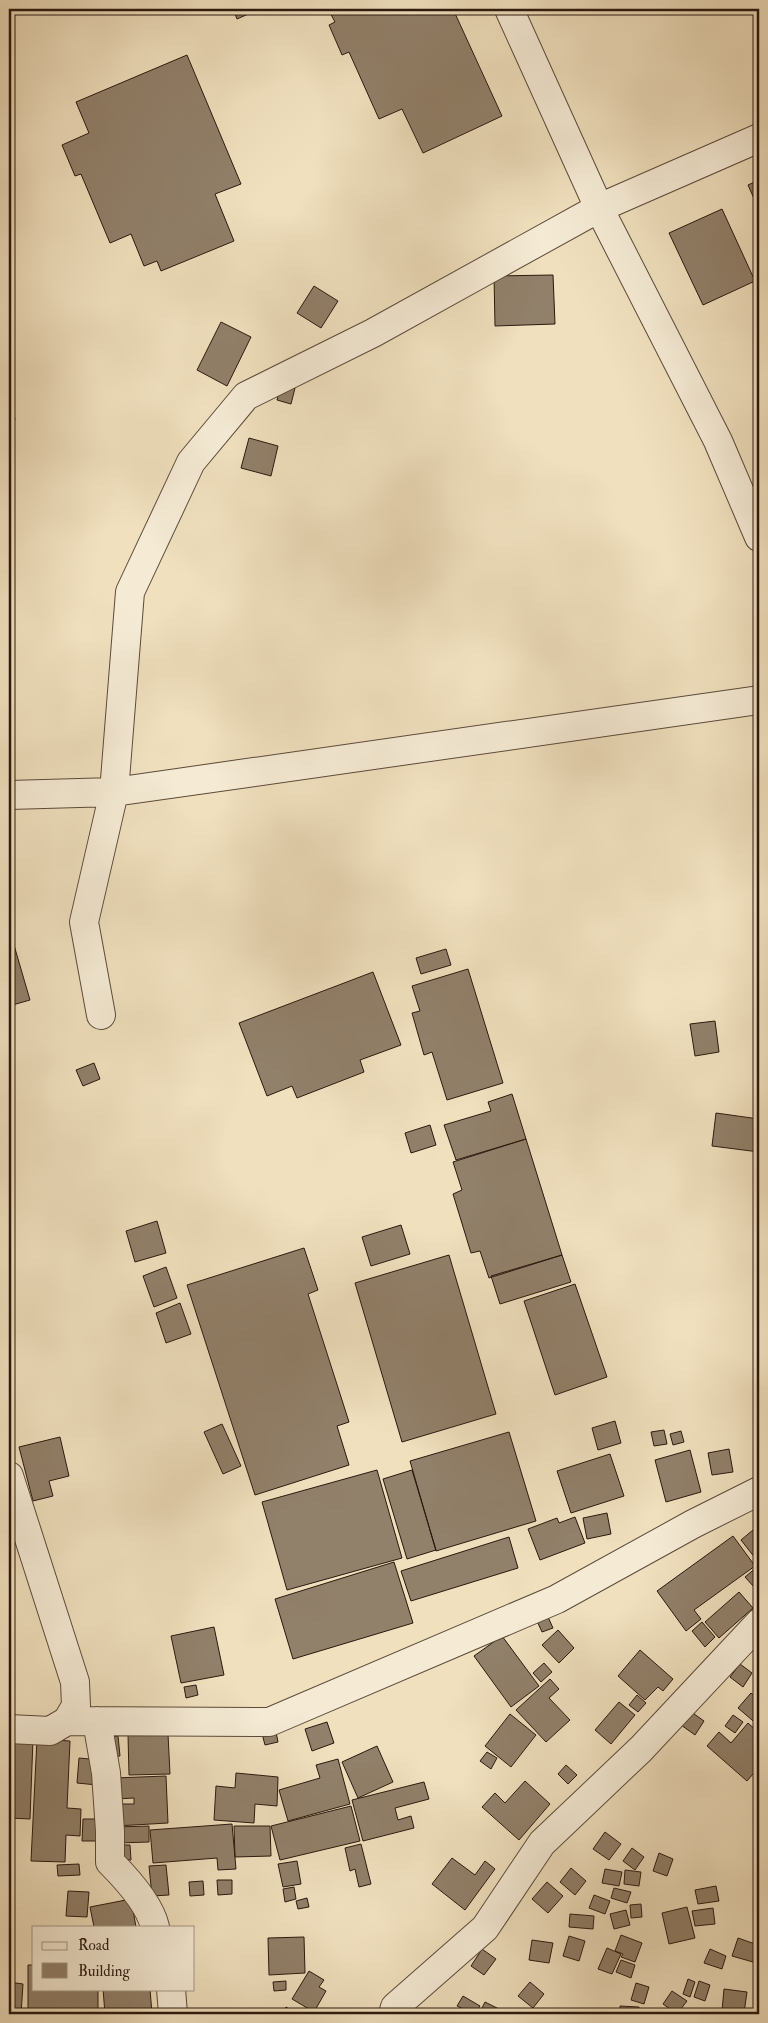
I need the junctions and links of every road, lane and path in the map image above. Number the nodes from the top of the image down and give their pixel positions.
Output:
1 (509, 9) edge
2 (759, 138) edge
3 (599, 208) junction
4 (759, 537) edge
5 (759, 700) edge
6 (114, 792) junction
7 (9, 795) edge
8 (101, 1015) dead end
9 (9, 1476) edge
10 (759, 1491) edge
11 (759, 1623) edge
12 (67, 1721) junction
13 (97, 1721) junction
14 (9, 1729) edge
15 (155, 1926) edge
16 (171, 1990) edge
17 (173, 2014) edge
18 (393, 2014) edge

1 - 3 street
2 - 3 street
3 - 4 street
3 - 6 street
5 - 6 street
6 - 7 street
6 - 8 street
9 - 12 street
10 - 13 street
11 - 18 street
12 - 13 street
12 - 14 street
13 - 15 street
16 - 17 street

